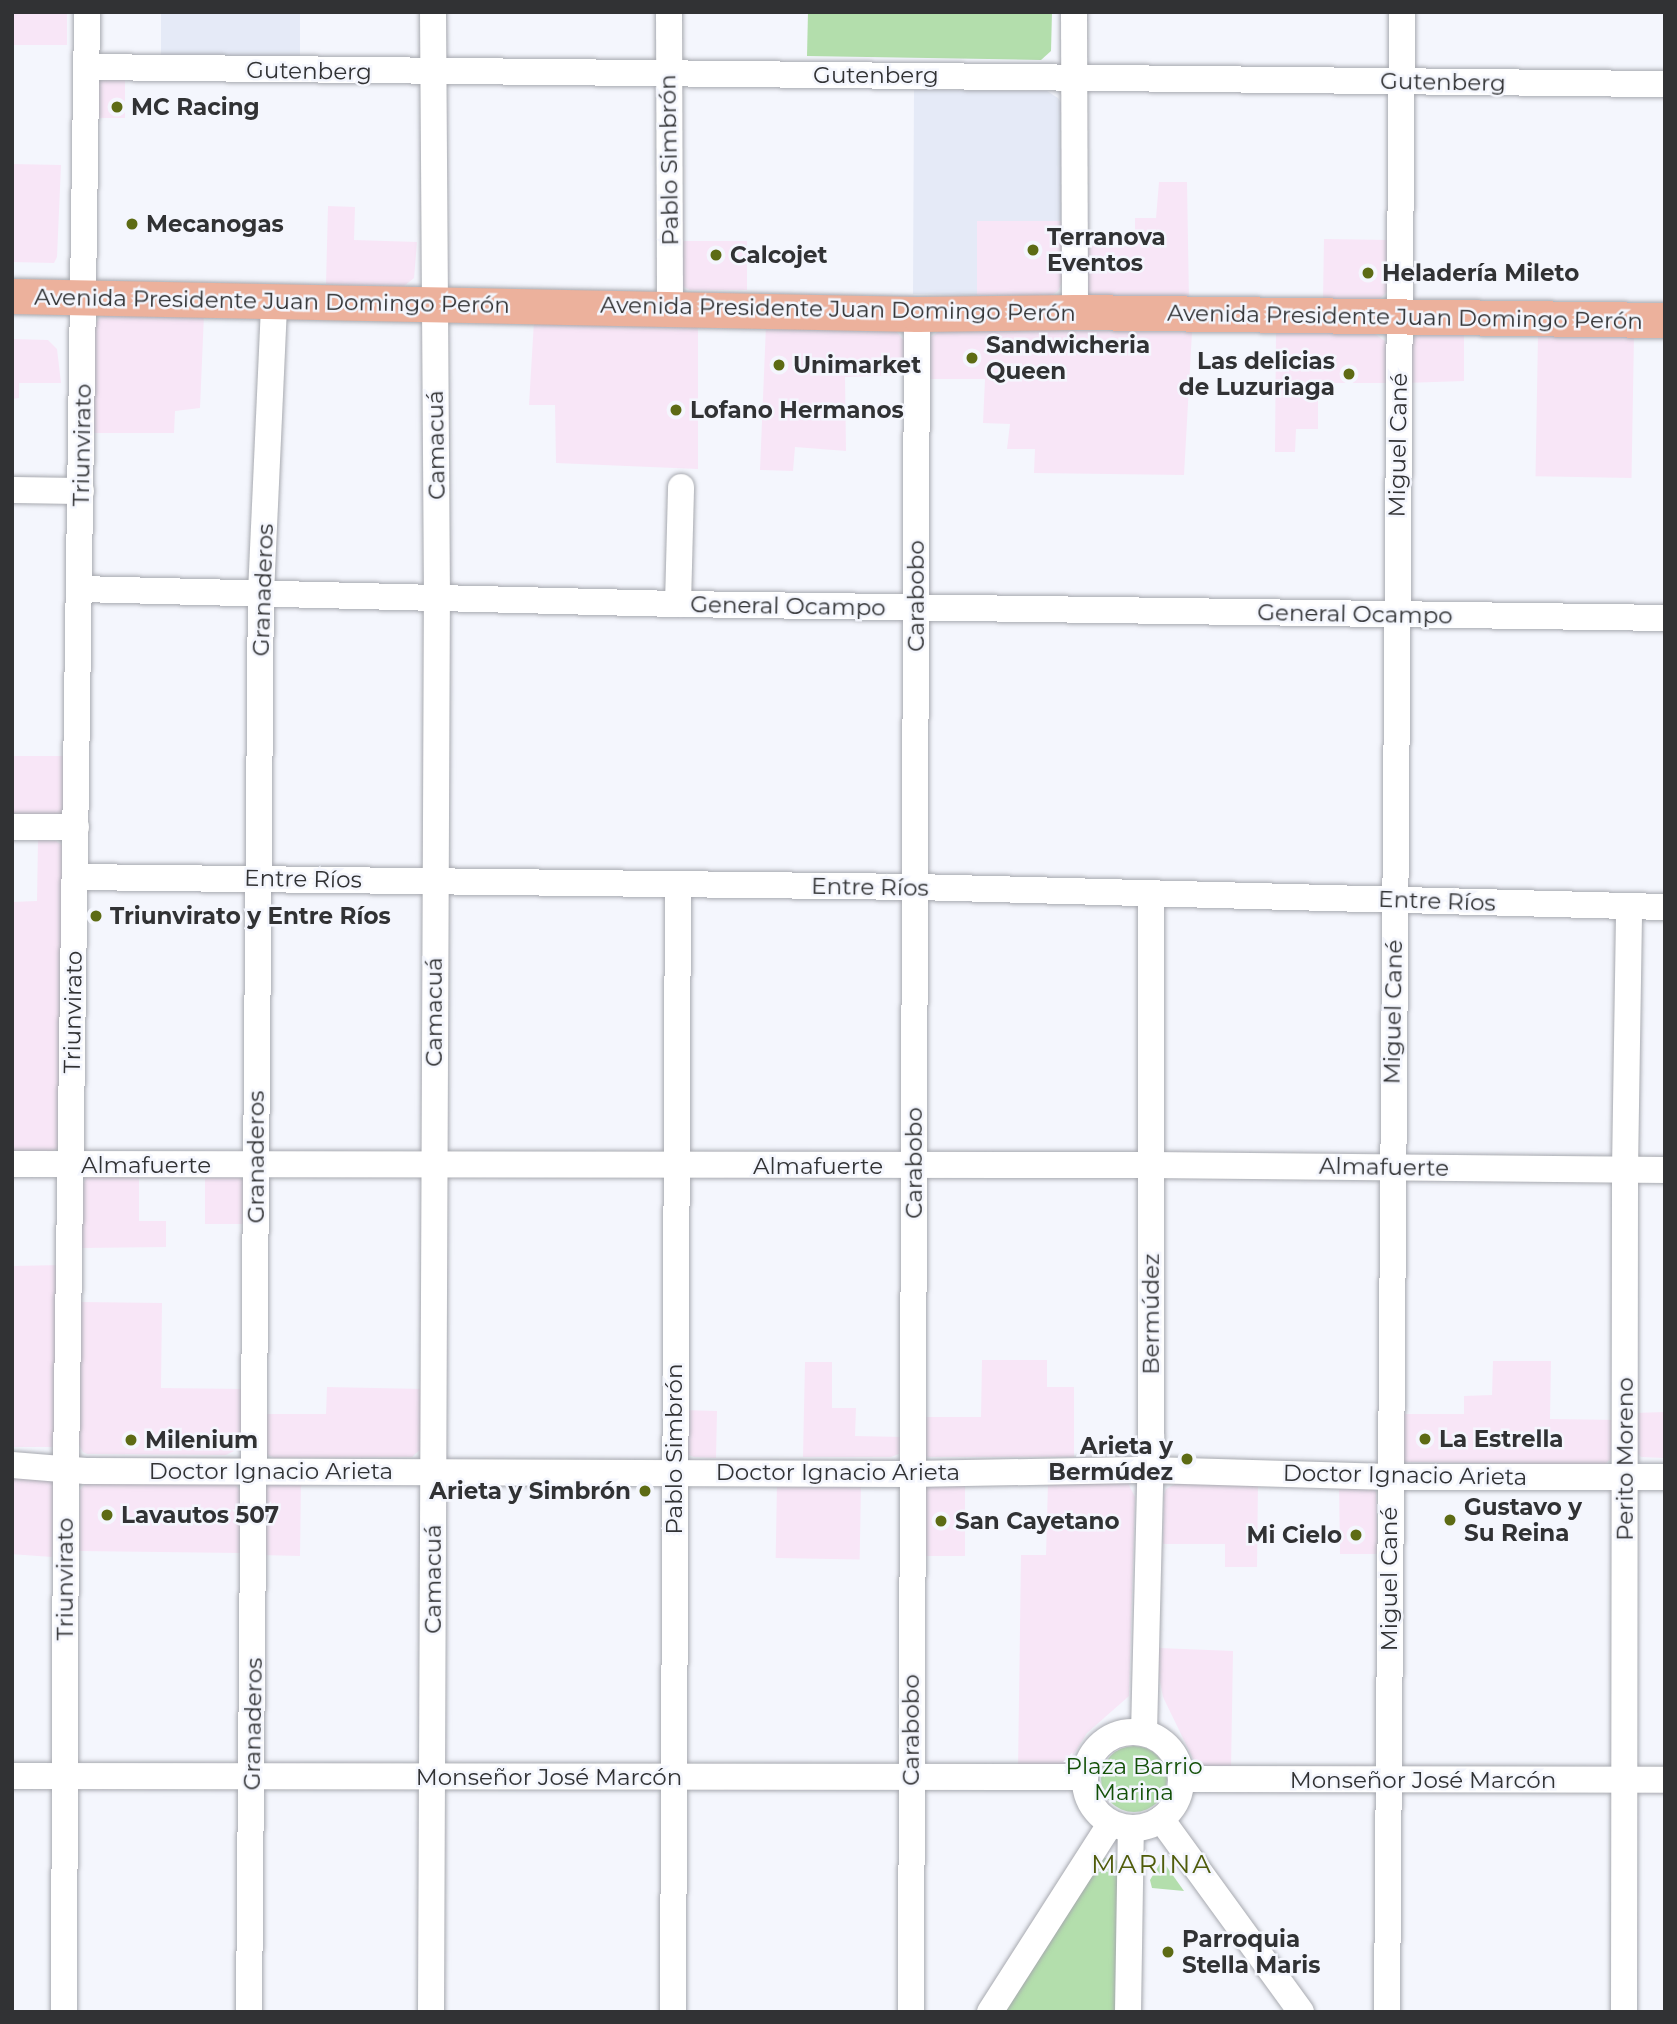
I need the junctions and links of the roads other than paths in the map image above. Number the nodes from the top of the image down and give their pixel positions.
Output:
1 (87, 12) edge
2 (433, 12) edge
3 (669, 12) edge
4 (1074, 12) edge
5 (1402, 12) edge
6 (86, 67) junction
7 (431, 72) junction
8 (667, 74) junction
9 (1074, 76) junction
10 (1402, 82) junction
11 (1665, 84) edge
12 (12, 296) edge
13 (85, 297) junction
14 (274, 302) junction
15 (434, 305) junction
16 (670, 307) junction
17 (1075, 312) junction
18 (917, 314) junction
19 (1399, 317) junction
20 (1665, 320) edge
21 (681, 487) dead end
22 (12, 490) edge
23 (81, 491) junction
24 (80, 590) junction
25 (261, 593) junction
26 (437, 600) junction
27 (678, 604) junction
28 (916, 608) junction
29 (1397, 614) junction
30 (1665, 618) edge
31 (12, 827) edge
32 (76, 827) junction
33 (75, 877) junction
34 (259, 878) junction
35 (435, 881) junction
36 (678, 886) junction
37 (916, 887) junction
38 (1152, 894) junction
39 (1394, 899) junction
40 (1629, 907) junction
41 (1665, 907) edge
42 (12, 1164) edge
43 (256, 1164) junction
44 (71, 1165) junction
45 (1150, 1165) junction
46 (433, 1166) junction
47 (677, 1166) junction
48 (914, 1167) junction
49 (1392, 1168) junction
50 (1625, 1170) junction
51 (1665, 1170) edge
52 (12, 1465) edge
53 (66, 1467) junction
54 (1150, 1470) junction
55 (255, 1471) junction
56 (433, 1471) junction
57 (674, 1472) junction
58 (911, 1474) junction
59 (1389, 1477) junction
60 (1625, 1477) junction
61 (1665, 1477) edge
62 (1144, 1733) junction
63 (12, 1776) edge
64 (64, 1776) junction
65 (252, 1777) junction
66 (433, 1777) junction
67 (675, 1777) junction
68 (911, 1777) junction
69 (1085, 1777) junction
70 (1182, 1779) junction
71 (1388, 1780) junction
72 (1626, 1780) junction
73 (1665, 1780) edge
74 (1161, 1819) junction
75 (1123, 1826) junction
76 (64, 2012) edge
77 (249, 2012) edge
78 (431, 2012) edge
79 (673, 2012) edge
80 (911, 2012) edge
81 (990, 2012) edge
82 (1128, 2012) edge
83 (1301, 2012) edge
84 (1387, 2012) edge
85 (1624, 2012) edge

1 - 6 street, Triunvirato
2 - 7 street, Camacuá
3 - 8 street, Pablo Simbrón
4 - 9 street
5 - 10 street, Miguel Cané
6 - 7 street, Gutenberg
6 - 13 street, Triunvirato
7 - 8 street, Gutenberg
7 - 15 street, Camacuá
8 - 9 street, Gutenberg
8 - 16 street, Pablo Simbrón
9 - 10 street, Gutenberg
9 - 17 street
10 - 11 street, Gutenberg
10 - 19 street, Miguel Cané
12 - 13 main road, Avenida Presidente Juan Domingo Perón
13 - 14 main road, Avenida Presidente Juan Domingo Perón
13 - 23 street, Triunvirato
14 - 15 main road, Avenida Presidente Juan Domingo Perón
14 - 25 street, Granaderos
15 - 16 main road, Avenida Presidente Juan Domingo Perón
15 - 26 street, Camacuá
16 - 18 main road, Avenida Presidente Juan Domingo Perón
17 - 18 main road, Avenida Presidente Juan Domingo Perón
17 - 19 main road, Avenida Presidente Juan Domingo Perón
18 - 28 street, Carabobo
19 - 20 main road, Avenida Presidente Juan Domingo Perón
19 - 29 street, Miguel Cané
21 - 27 street
22 - 23 street
23 - 24 street, Triunvirato
24 - 25 street, General Ocampo
24 - 32 street, Triunvirato
25 - 26 street, General Ocampo
25 - 34 street, Granaderos
26 - 27 street, General Ocampo
26 - 35 street, Camacuá
27 - 28 street, General Ocampo
28 - 29 street, General Ocampo
28 - 37 street, Carabobo
29 - 30 street, General Ocampo
29 - 39 street, Miguel Cané
31 - 32 street
32 - 33 street, Triunvirato
33 - 34 street, Entre Ríos
33 - 44 street, Triunvirato
34 - 35 street, Entre Ríos
34 - 43 street, Granaderos
35 - 36 street, Entre Ríos
35 - 46 street, Camacuá
36 - 37 street, Entre Ríos
36 - 47 street, Pablo Simbrón
37 - 38 street, Entre Ríos
37 - 48 street, Carabobo
38 - 39 street, Entre Ríos
38 - 45 street, Bermúdez
39 - 40 street, Entre Ríos
39 - 49 street, Miguel Cané
40 - 41 street, Entre Ríos
40 - 50 street, Perito Moreno
42 - 44 street, Almafuerte
43 - 44 street, Almafuerte
43 - 46 street, Almafuerte
43 - 55 street, Granaderos
44 - 53 street, Triunvirato
45 - 48 street, Almafuerte
45 - 49 street, Almafuerte
45 - 54 street, Bermúdez
46 - 47 street, Almafuerte
46 - 56 street, Camacuá
47 - 48 street, Almafuerte
47 - 57 street, Pablo Simbrón
48 - 58 street, Carabobo
49 - 50 street, Almafuerte
49 - 59 street, Miguel Cané
50 - 51 street, Almafuerte
50 - 60 street, Perito Moreno
52 - 53 street, Doctor Ignacio Arieta
53 - 55 street, Doctor Ignacio Arieta
53 - 64 street, Triunvirato
54 - 58 street, Doctor Ignacio Arieta
54 - 59 street, Doctor Ignacio Arieta
54 - 62 street, Bermúdez
55 - 56 street, Doctor Ignacio Arieta
55 - 65 street, Granaderos
56 - 57 street, Doctor Ignacio Arieta
56 - 66 street, Camacuá
57 - 58 street, Doctor Ignacio Arieta
57 - 67 street, Pablo Simbrón
58 - 68 street, Carabobo
59 - 60 street, Doctor Ignacio Arieta
59 - 71 street, Miguel Cané
60 - 61 street, Doctor Ignacio Arieta
60 - 72 street, Perito Moreno
62 - 69 street
62 - 70 street
63 - 64 street, Monseñor José Marcón
64 - 65 street, Monseñor José Marcón
64 - 76 street, Triunvirato
65 - 66 street, Monseñor José Marcón
65 - 77 street, Granaderos
66 - 67 street, Monseñor José Marcón
66 - 78 street, Camacuá
67 - 68 street, Monseñor José Marcón
67 - 79 street, Pablo Simbrón
68 - 69 street, Monseñor José Marcón
68 - 80 street, Carabobo
69 - 75 street
70 - 71 street, Monseñor José Marcón
70 - 74 street
71 - 72 street, Monseñor José Marcón
71 - 84 street, Miguel Cané
72 - 73 street, Monseñor José Marcón
72 - 85 street, Perito Moreno
74 - 75 street
74 - 83 street
75 - 81 street
75 - 82 street

